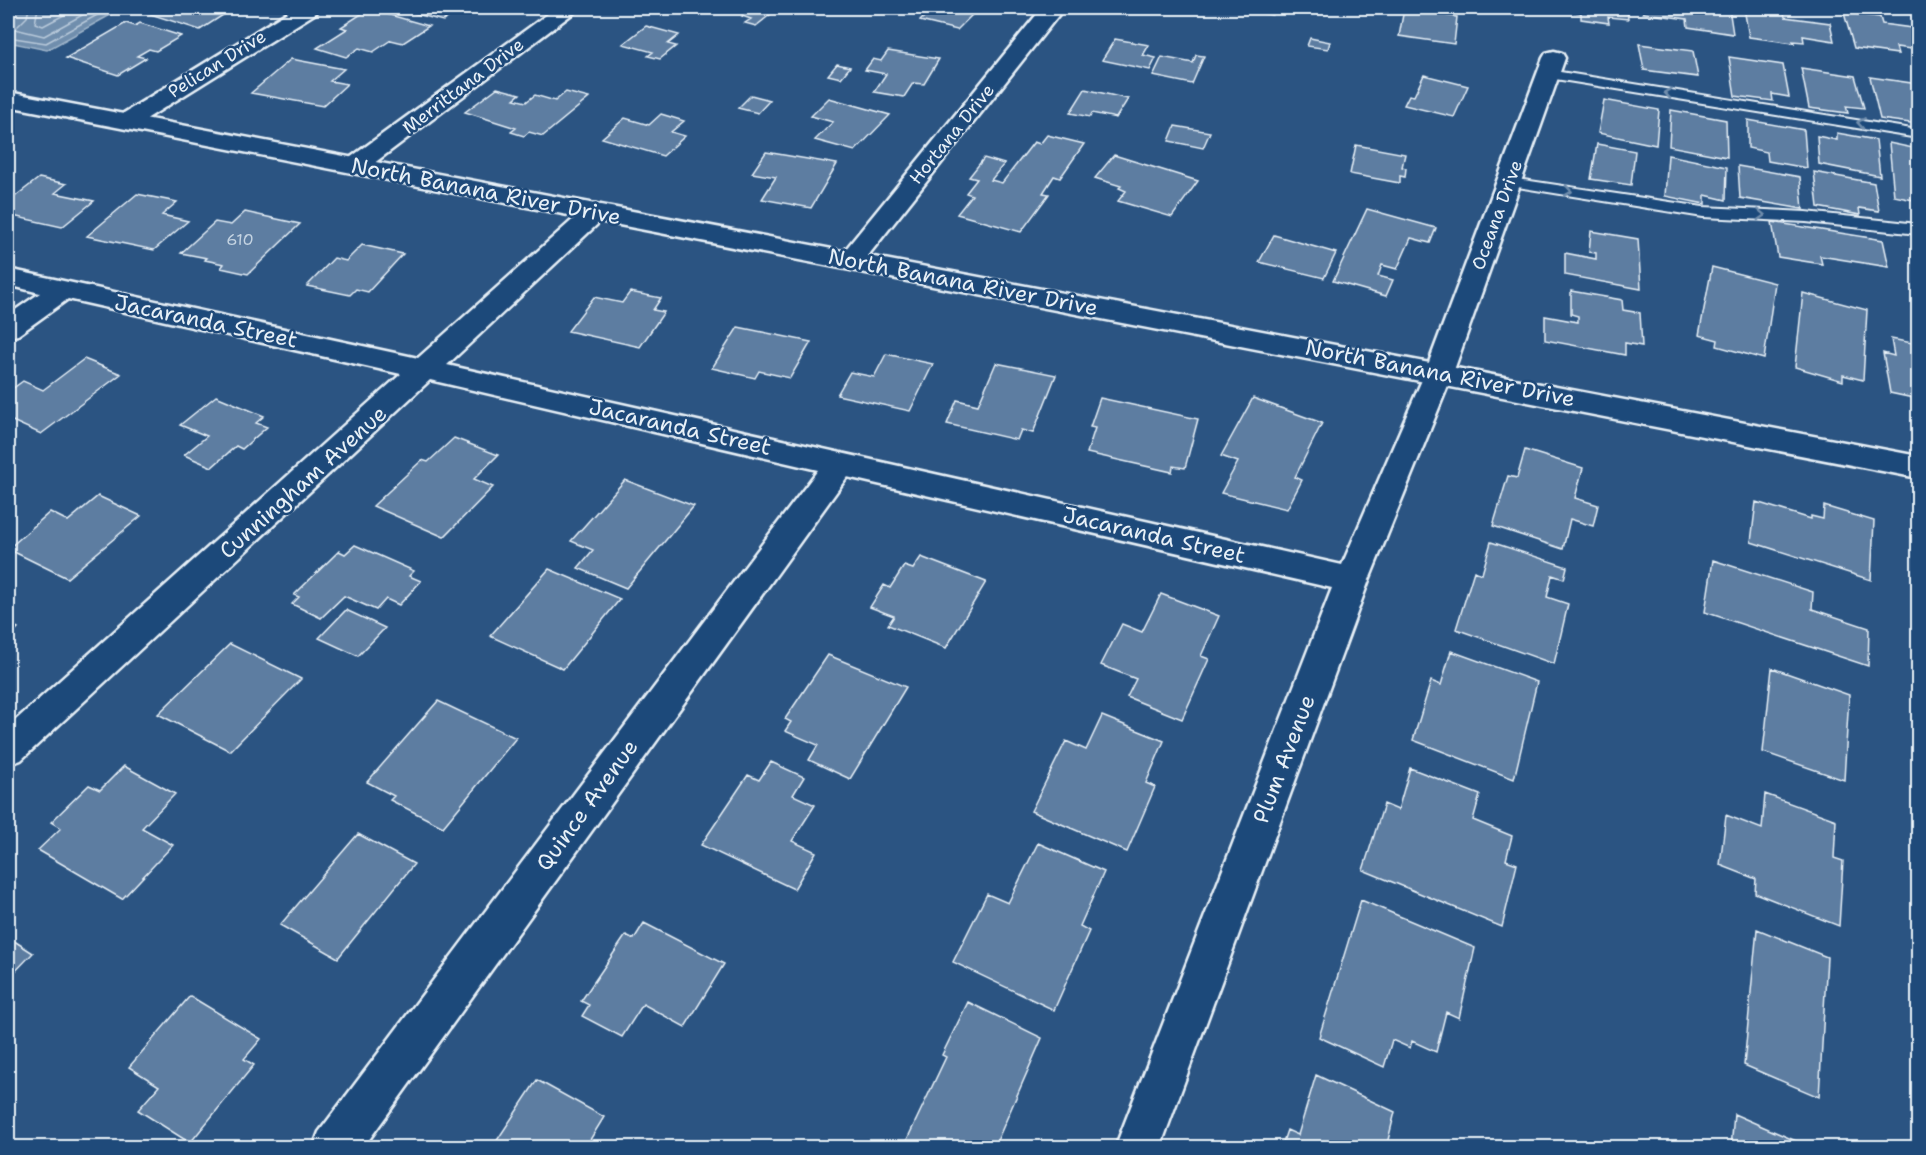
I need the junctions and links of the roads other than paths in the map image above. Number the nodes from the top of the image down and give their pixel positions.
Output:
1 (308, 8) edge
2 (569, 8) edge
3 (1053, 8) edge
4 (1551, 66) joint
5 (8, 99) edge
6 (127, 121) junction
7 (1918, 134) edge
8 (356, 165) junction
9 (1510, 183) junction
10 (596, 212) junction
11 (1918, 229) edge
12 (850, 261) junction
13 (8, 278) edge
14 (63, 290) junction
15 (8, 328) edge
16 (427, 370) junction
17 (1439, 373) junction
18 (840, 463) junction
19 (1918, 467) edge
20 (1352, 580) junction
21 (8, 749) edge
22 (335, 1148) edge
23 (1137, 1148) edge

1 - 6 street, Pelican Drive
2 - 8 street, Merrittana Drive
3 - 12 street, Hortana Drive
7 -> 4 lane
4 - 9 street, Oceana Drive
5 - 6 street, North Banana River Drive
6 - 8 street, North Banana River Drive
8 - 10 street, North Banana River Drive
9 -> 11 lane
9 - 17 street, Oceana Drive
10 - 12 street, North Banana River Drive
10 - 16 street, Cunningham Avenue
12 - 17 street, North Banana River Drive
13 - 14 street, Jacaranda Street
14 - 15 street
14 - 16 street, Jacaranda Street
16 - 18 street, Jacaranda Street
16 - 21 street, Cunningham Avenue
17 - 19 street, North Banana River Drive
17 - 20 street, Plum Avenue
18 - 20 street, Jacaranda Street
18 - 22 street, Quince Avenue
20 - 23 street, Plum Avenue

